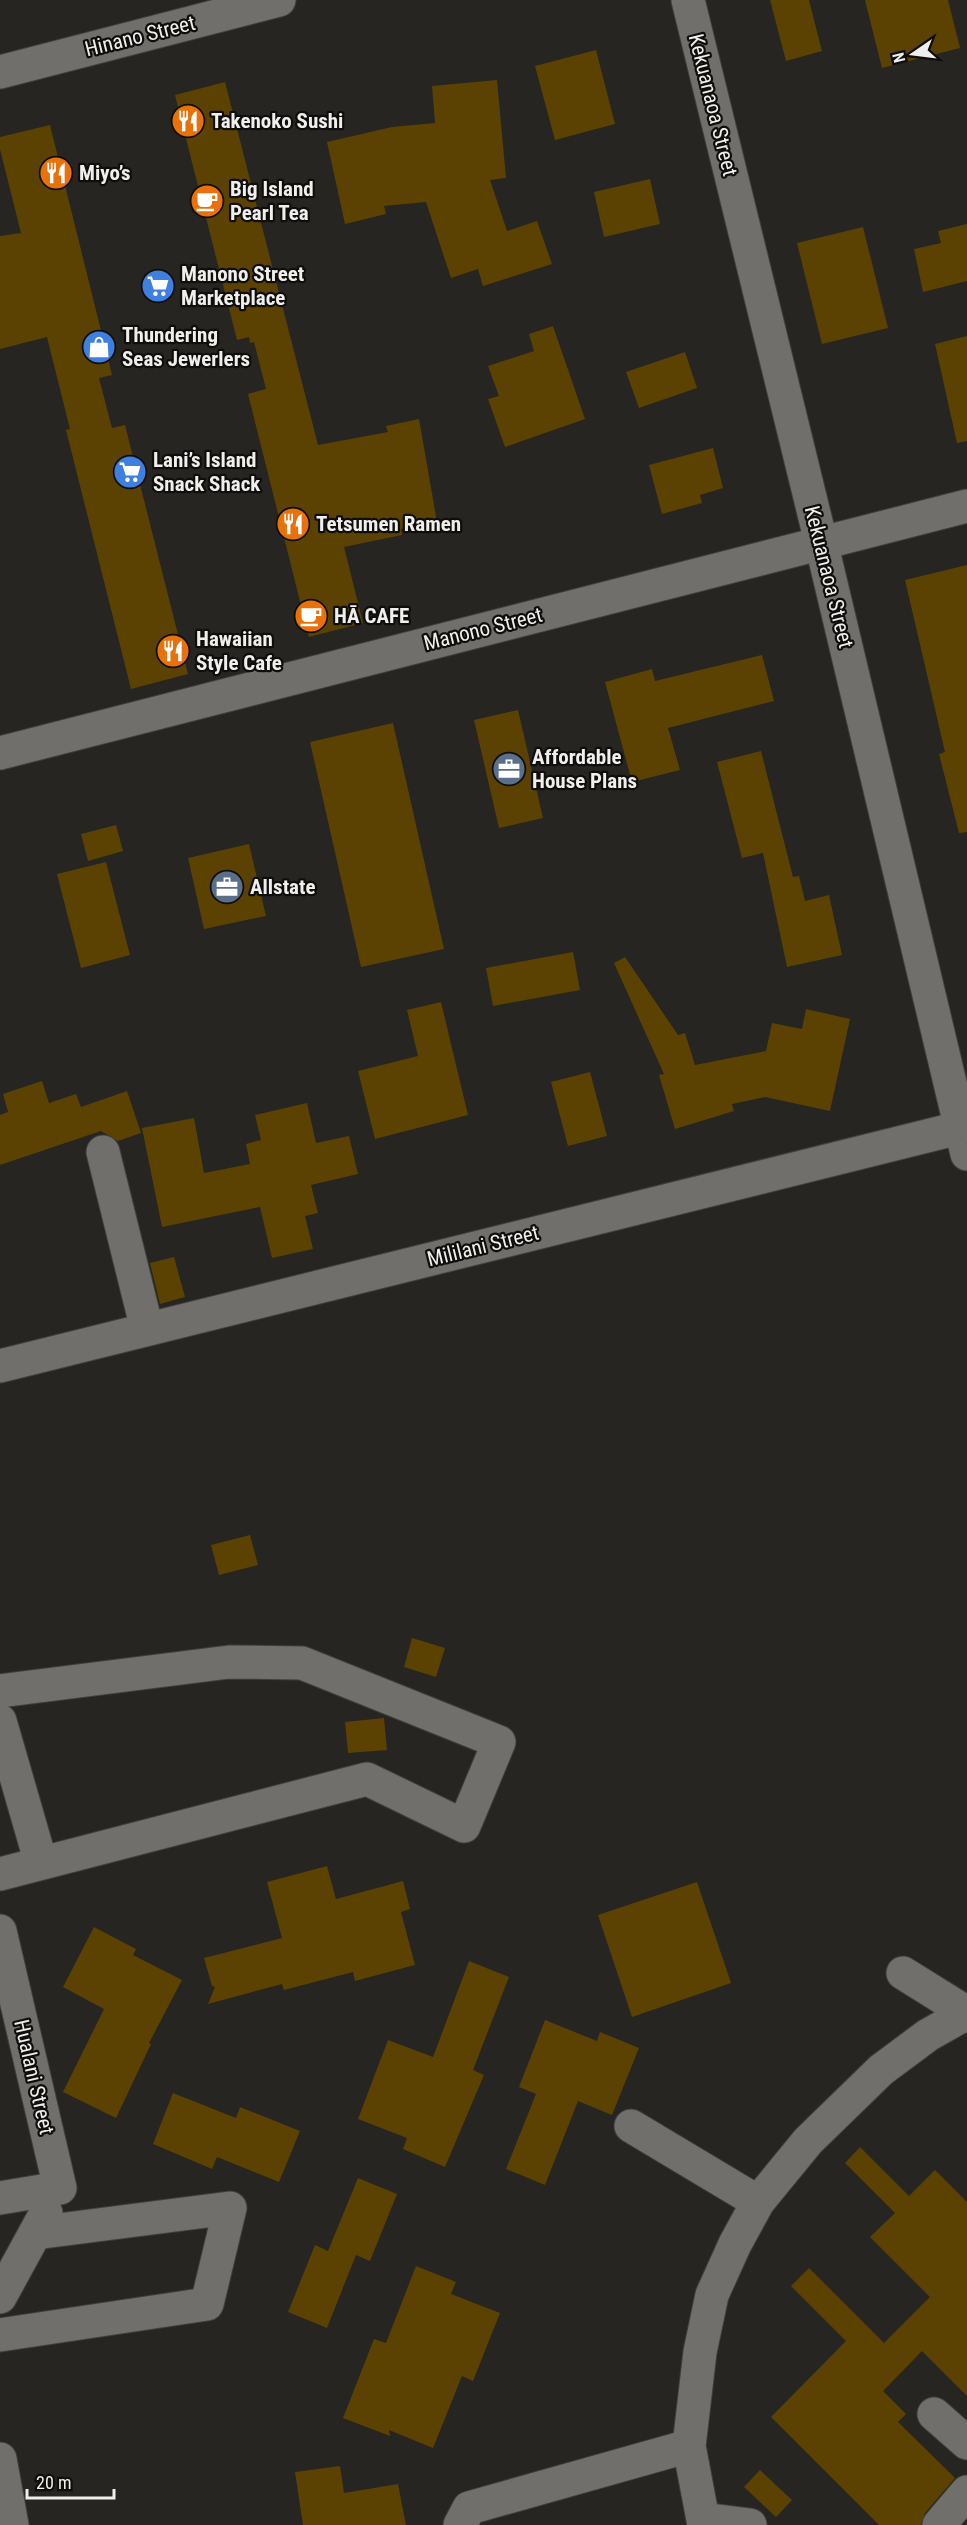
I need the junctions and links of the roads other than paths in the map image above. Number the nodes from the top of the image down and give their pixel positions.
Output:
1 (279, 0) edge
2 (688, 0) edge
3 (238, 5) edge
4 (0, 72) edge
5 (967, 506) edge
6 (821, 542) junction
7 (0, 753) edge
8 (965, 1136) edge
9 (103, 1152) dead end
10 (147, 1329) junction
11 (0, 1366) edge
12 (0, 1691) edge
13 (0, 1721) edge
14 (41, 1863) junction
15 (0, 1874) edge
16 (0, 1931) edge
17 (903, 1973) dead end
18 (967, 2013) edge
19 (632, 2126) dead end
20 (60, 2188) junction
21 (0, 2198) edge
22 (758, 2202) junction
23 (35, 2233) junction
24 (0, 2297) edge
25 (0, 2335) edge
26 (934, 2414) dead end
27 (967, 2443) edge
28 (689, 2446) junction
29 (0, 2459) edge
30 (967, 2492) edge
31 (704, 2522) edge
32 (12, 2525) edge
33 (460, 2525) edge
34 (750, 2525) edge
35 (939, 2525) edge

1 - 3 street, Hinano Street
2 - 6 street, Kekuanaoa Street
3 - 4 street, Hinano Street
5 - 6 street, Manono Street
6 - 7 street, Manono Street
6 - 8 street, Kekuanaoa Street
8 - 10 street, Mililani Street
9 - 10 street
10 - 11 street, Mililani Street
12 - 14 street
13 - 14 street
14 - 15 street
16 - 20 street, Hualani Street
17 - 18 street
18 - 22 street
19 - 22 street
20 - 21 street
20 - 23 street
22 - 28 street
23 - 24 street
23 - 25 street
26 - 27 street
28 - 31 street
28 - 33 street
29 - 32 street
30 - 35 street
31 - 34 street

